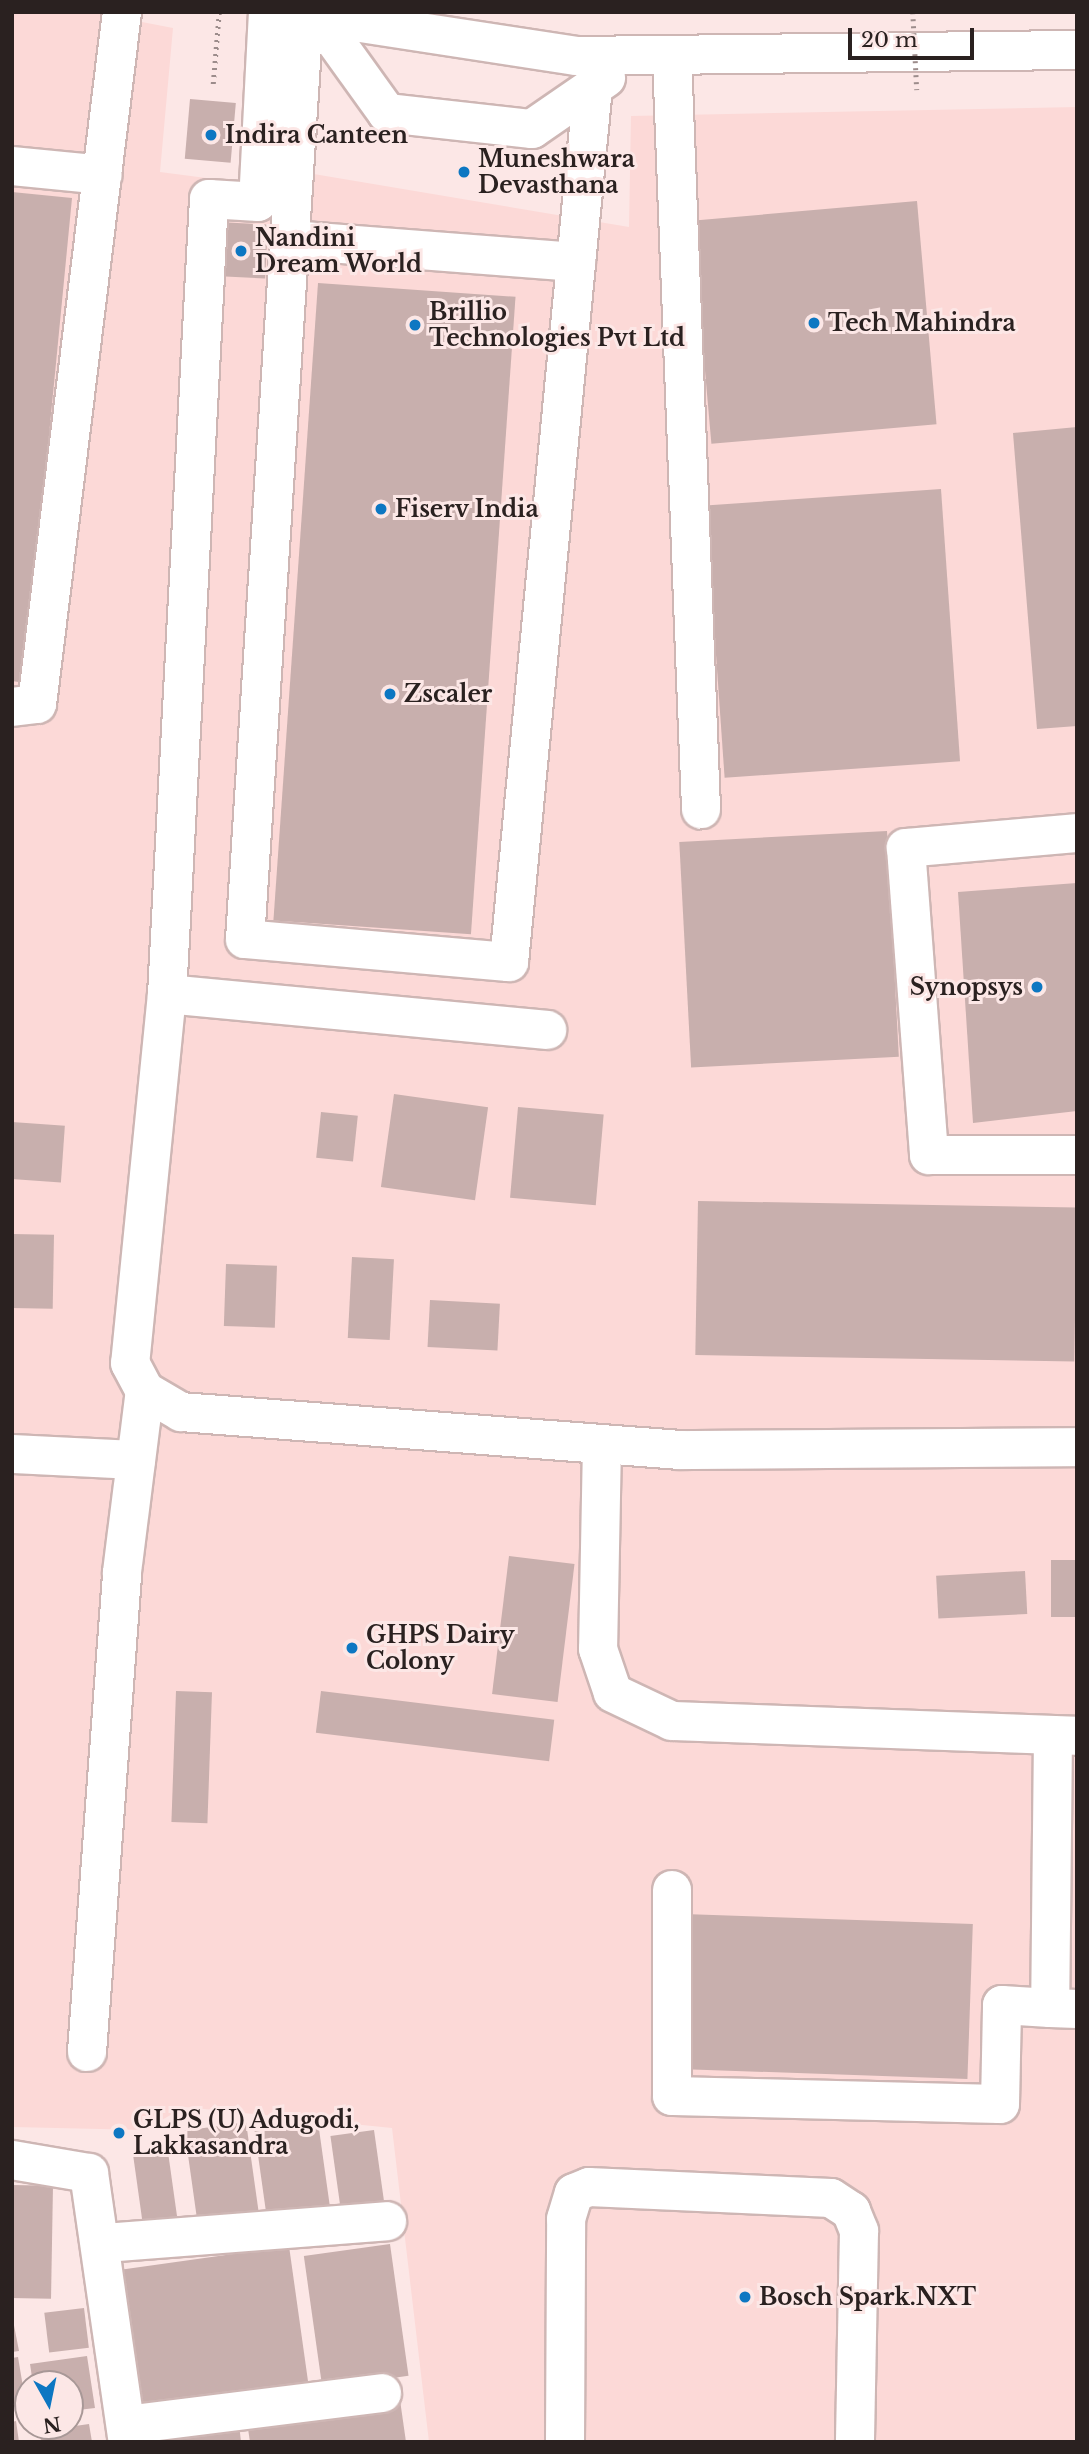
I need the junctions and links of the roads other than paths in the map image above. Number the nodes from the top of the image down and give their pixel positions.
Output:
1 (122, 12) edge
2 (295, 14) edge
3 (1077, 50) edge
4 (655, 57) junction
5 (593, 87) junction
6 (12, 166) edge
7 (103, 175) junction
8 (290, 240) junction
9 (576, 262) junction
10 (12, 707) edge
11 (701, 809) dead end
12 (1077, 834) edge
13 (167, 994) junction
14 (547, 1030) dead end
15 (1077, 1155) edge
16 (145, 1391) junction
17 (602, 1444) junction
18 (1077, 1447) edge
19 (12, 1454) edge
20 (136, 1460) junction
21 (1065, 1735) edge
22 (672, 1890) dead end
23 (1063, 2008) edge
24 (87, 2052) dead end
25 (12, 2160) edge
26 (387, 2221) dead end
27 (104, 2243) junction
28 (382, 2393) dead end
29 (127, 2433) edge
30 (565, 2442) edge
31 (855, 2442) edge

1 - 7 street
2 - 4 street
2 - 5 street
2 - 8 street
2 - 13 street
3 - 4 street
4 - 5 street
4 - 11 street
5 - 9 street
6 - 7 street
7 - 10 street
8 - 9 street
8 - 9 street
12 - 15 street
13 - 14 street
13 - 16 street
16 - 17 street
16 - 20 street
17 - 18 street
17 - 21 street
19 - 20 street
20 - 24 street
21 - 23 street
22 - 23 street
25 - 27 street
26 - 27 street
27 - 29 street
28 - 29 street
30 - 31 street

